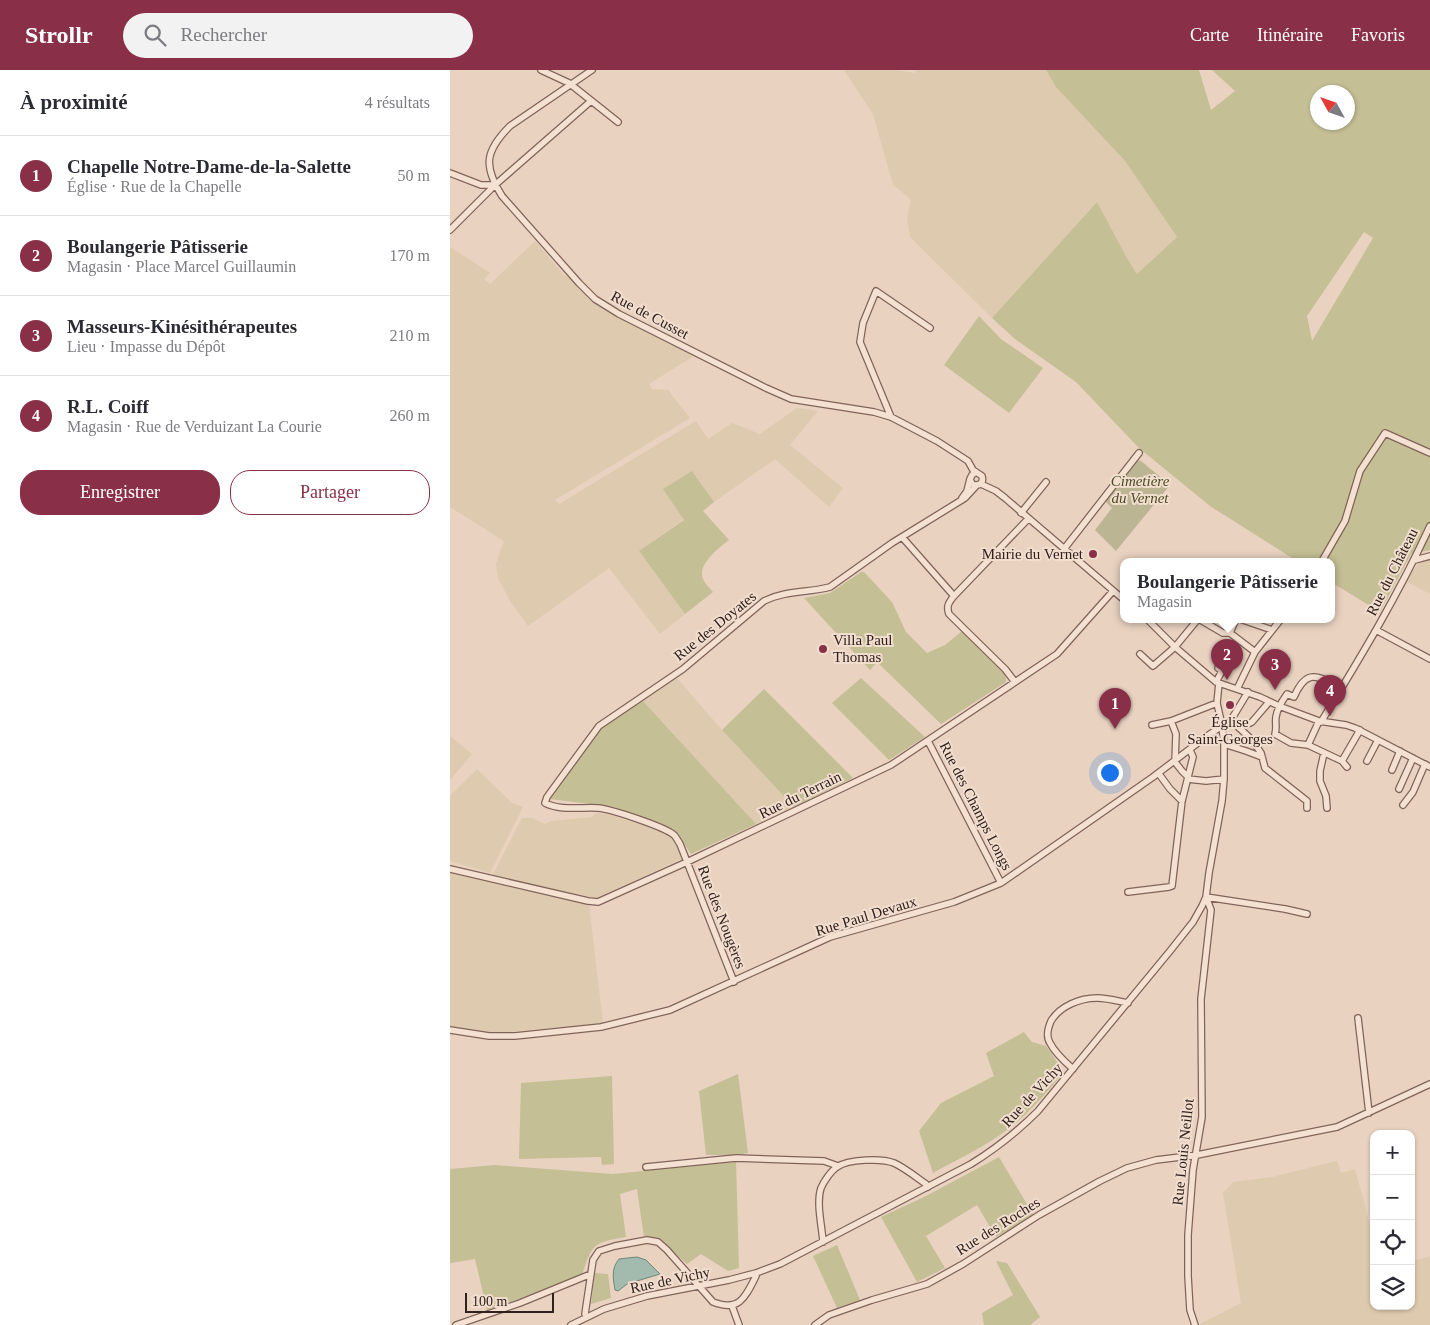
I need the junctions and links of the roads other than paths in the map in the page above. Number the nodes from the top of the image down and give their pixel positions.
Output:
1 (540, 70) edge
2 (592, 70) edge
3 (571, 84) junction
4 (591, 101) junction
5 (618, 122) dead end
6 (450, 173) edge
7 (495, 185) junction
8 (450, 230) edge
9 (930, 328) dead end
10 (891, 417) junction
11 (1139, 453) dead end
12 (1430, 453) edge
13 (959, 456) junction
14 (976, 472) junction
15 (970, 478) junction
16 (980, 482) junction
17 (1046, 482) dead end
18 (959, 501) junction
19 (1021, 513) junction
20 (1028, 519) junction
21 (1430, 526) edge
22 (902, 537) junction
23 (1064, 550) junction
24 (1430, 556) edge
25 (1324, 558) edge
26 (1414, 560) junction
27 (1113, 591) junction
28 (954, 596) junction
29 (1120, 597) edge
30 (1153, 623) edge
31 (1196, 623) edge
32 (1206, 623) edge
33 (1236, 623) edge
34 (1250, 623) edge
35 (1278, 623) edge
36 (1272, 630) junction
37 (1376, 630) junction
38 (1230, 633) junction
39 (1175, 647) junction
40 (1256, 652) junction
41 (1140, 654) dead end
42 (1430, 659) edge
43 (1222, 662) dead end
44 (1014, 682) junction
45 (1218, 683) junction
46 (1342, 687) junction
47 (1237, 689) junction
48 (1248, 692) junction
49 (1270, 702) junction
50 (1217, 703) junction
51 (1279, 706) junction
52 (1231, 720) junction
53 (1172, 721) junction
54 (1320, 721) junction
55 (1152, 725) dead end
56 (1222, 726) junction
57 (1239, 728) junction
58 (1360, 730) junction
59 (1378, 740) junction
60 (928, 741) junction
61 (1224, 744) junction
62 (1308, 745) junction
63 (1190, 750) junction
64 (1400, 751) junction
65 (1324, 753) junction
66 (1262, 757) junction
67 (1413, 758) junction
68 (1368, 761) dead end
69 (1175, 762) junction
70 (1342, 762) junction
71 (1428, 766) edge
72 (1347, 767) dead end
73 (1392, 770) dead end
74 (1159, 774) junction
75 (1188, 778) junction
76 (1224, 779) junction
77 (1398, 789) dead end
78 (1182, 800) junction
79 (545, 803) joint
80 (1404, 805) dead end
81 (1307, 808) dead end
82 (1327, 808) dead end
83 (687, 862) junction
84 (450, 868) edge
85 (1001, 883) junction
86 (1128, 892) dead end
87 (1206, 897) junction
88 (1307, 914) dead end
89 (1197, 915) junction
90 (1209, 921) junction
91 (734, 982) junction
92 (1128, 1003) junction
93 (1358, 1018) dead end
94 (450, 1030) edge
95 (1073, 1069) junction
96 (1430, 1084) edge
97 (1369, 1113) junction
98 (1197, 1155) junction
99 (838, 1166) junction
100 (646, 1167) dead end
101 (928, 1187) junction
102 (823, 1242) junction
103 (756, 1273) junction
104 (591, 1274) junction
105 (698, 1286) junction
106 (732, 1306) junction
107 (587, 1317) junction
108 (456, 1325) edge
109 (571, 1325) edge
110 (739, 1325) edge
111 (815, 1325) edge
112 (1195, 1325) edge

1 - 3 street
2 - 3 street, Rue de Cusset
3 - 4 street
3 - 7 street, Rue de Cusset
4 - 5 street
4 - 7 street
6 - 7 street
7 - 8 street
7 - 10 street, Rue de Cusset
9 - 10 street
10 - 13 street, Rue de Cusset
11 - 23 street
12 - 25 street
13 - 14 street, Rue de Cusset
13 - 15 street
14 - 15 street
14 - 16 street, Rue de Cusset
15 - 16 street
15 - 18 street
16 - 18 street, Rue des Doyates
16 - 19 street
17 - 19 street
18 - 22 street, Rue des Doyates
19 - 20 street
20 - 23 street
20 - 28 street
21 - 26 street, Rue du Château
22 - 28 street
22 - 79 street, Rue des Doyates
23 - 27 street
24 - 26 street
26 - 37 street, Rue du Château
27 - 29 street
27 - 44 street, Rue du Terrain
28 - 44 street
30 - 39 street
31 - 39 street
32 - 38 street
33 - 38 street
34 - 36 street
35 - 36 street
36 - 40 street
37 - 42 street
37 - 46 street, Rue du Château
38 - 40 street
39 - 41 street
39 - 45 street
40 - 47 street
43 - 45 street, Rue de Vichy
44 - 60 street, Rue du Terrain
45 - 47 street
45 - 50 street, Rue de Vichy
46 - 51 street
46 - 54 street, Rue du Château
47 - 48 street
48 - 49 street
48 - 52 street
49 - 51 street
49 - 57 street
50 - 53 street
50 - 56 street, Rue de Vichy
51 - 54 street
51 - 62 street
52 - 56 street, Rue Paul Devaux
52 - 57 street
53 - 55 street
53 - 69 street
54 - 58 street
54 - 62 street, Rue du Château
56 - 61 street, Rue de Vichy
56 - 63 street, Rue Paul Devaux
57 - 66 street
58 - 59 street
58 - 70 street
59 - 64 street
59 - 68 street
60 - 83 street, Rue du Terrain
60 - 85 street, Rue des Champs Longs
61 - 66 street
61 - 76 street, Rue de Vichy
62 - 65 street
63 - 69 street, Rue Paul Devaux
63 - 75 street
64 - 67 street
64 - 73 street
65 - 70 street
65 - 82 street
66 - 81 street
67 - 71 street
67 - 77 street
69 - 74 street, Rue Paul Devaux
69 - 75 street
70 - 72 street
71 - 80 street
74 - 78 street
74 - 85 street, Rue Paul Devaux
75 - 76 street
75 - 78 street
76 - 87 street, Rue de Vichy
78 - 86 street
79 - 83 street, Rue des Nougères
83 - 84 street, Rue du Terrain
83 - 91 street, Rue des Nougères
85 - 91 street, Rue Paul Devaux
87 - 88 street
87 - 89 street, Rue de Vichy
87 - 90 street, Rue Louis Neillot
89 - 90 street
89 - 92 street, Rue de Vichy
90 - 98 street, Rue Louis Neillot
91 - 94 street, Rue Paul Devaux
92 - 95 street, Rue de Vichy
92 - 95 street
93 - 97 street
95 - 101 street, Rue de Vichy
96 - 97 street, Rue des Roches
97 - 98 street, Rue des Roches
98 - 111 street, Rue des Roches
98 - 112 street, Rue Louis Neillot
99 - 100 street
99 - 101 street
99 - 102 street
101 - 102 street, Rue de Vichy
102 - 103 street, Rue de Vichy
103 - 105 street, Rue de Vichy
103 - 106 street
104 - 105 street
104 - 107 street
104 - 108 street
105 - 106 street
105 - 107 street, Rue de Vichy
106 - 110 street
107 - 109 street, Rue de Vichy

